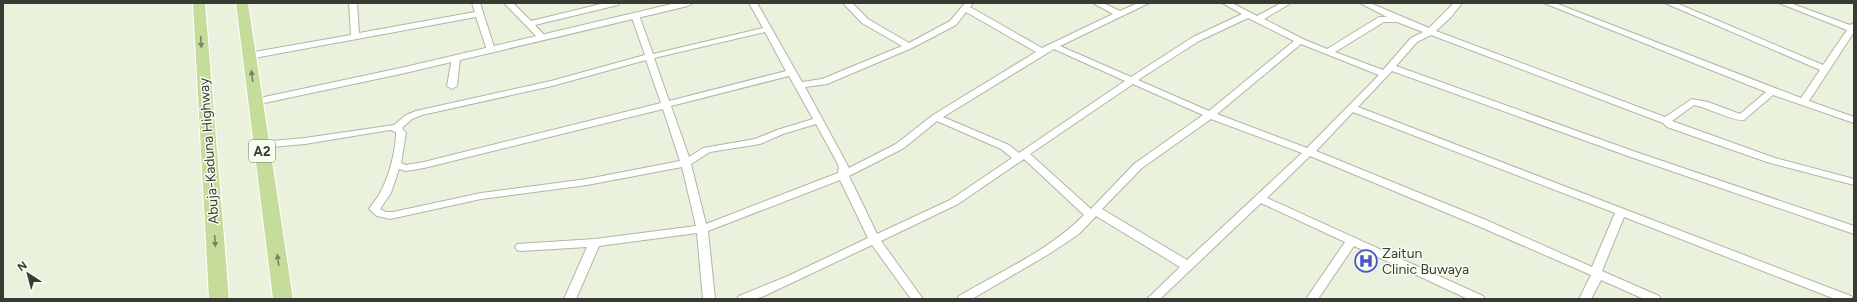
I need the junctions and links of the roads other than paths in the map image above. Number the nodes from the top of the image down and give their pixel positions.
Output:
1 (199, 3) edge
2 (242, 3) edge
3 (353, 3) edge
4 (476, 3) edge
5 (508, 3) edge
6 (615, 3) edge
7 (688, 3) edge
8 (752, 3) edge
9 (847, 3) edge
10 (1097, 3) edge
11 (1145, 3) edge
12 (1226, 3) edge
13 (1287, 3) edge
14 (1364, 3) edge
15 (1458, 3) edge
16 (1548, 3) edge
17 (1670, 3) edge
18 (1783, 3) edge
19 (967, 6) edge
20 (1376, 10) junction
21 (480, 14) junction
22 (1119, 14) junction
23 (635, 16) junction
24 (1253, 17) junction
25 (1382, 19) junction
26 (1400, 20) junction
27 (529, 24) junction
28 (1853, 28) edge
29 (767, 29) junction
30 (1429, 32) junction
31 (355, 37) junction
32 (542, 37) junction
33 (1300, 41) junction
34 (908, 46) junction
35 (1053, 46) junction
36 (491, 50) junction
37 (1042, 52) junction
38 (1328, 52) junction
39 (249, 56) junction
40 (649, 57) junction
41 (456, 58) junction
42 (1824, 69) junction
43 (1388, 70) junction
44 (792, 72) junction
45 (1131, 81) junction
46 (799, 85) junction
47 (452, 86) dead end
48 (1772, 91) junction
49 (255, 102) junction
50 (1803, 102) junction
51 (666, 105) junction
52 (1352, 108) junction
53 (1210, 114) junction
54 (936, 117) junction
55 (819, 120) junction
56 (1854, 120) edge
57 (1666, 121) junction
58 (396, 128) junction
59 (261, 145) junction
60 (1309, 152) junction
61 (1021, 156) junction
62 (686, 163) junction
63 (396, 165) junction
64 (843, 175) junction
65 (1854, 182) edge
66 (1260, 199) junction
67 (1093, 212) junction
68 (1621, 212) junction
69 (702, 228) junction
70 (1854, 230) edge
71 (874, 239) junction
72 (1352, 241) junction
73 (596, 242) junction
74 (521, 247) dead end
75 (1188, 266) junction
76 (1596, 273) junction
77 (1461, 295) edge
78 (219, 299) edge
79 (283, 299) edge
80 (570, 299) edge
81 (709, 299) edge
82 (743, 299) edge
83 (917, 299) edge
84 (963, 299) edge
85 (1153, 299) edge
86 (1312, 299) edge
87 (1479, 299) edge
88 (1585, 299) edge
89 (1656, 299) edge
90 (1847, 299) edge

1 -> 78 highway, Abuja-Kaduna Highway
2 - 39 highway, A2
3 - 31 street
4 - 21 street
5 - 27 street
6 - 27 street
7 - 23 street
8 - 29 street
9 - 34 street
10 - 22 street
11 - 22 street
12 - 24 street
13 - 24 street
14 - 20 street
15 - 30 street
16 - 48 street
17 - 42 street
18 - 28 street
19 - 34 street
19 - 37 street
20 - 25 street
20 - 26 street
21 - 31 street
21 - 36 street
22 - 35 street
23 - 32 street
23 - 40 street
24 - 33 street
24 - 45 street
25 - 26 street
25 - 38 street
26 - 30 street
27 - 32 street
28 - 42 street
29 - 40 street
29 - 44 street
30 - 43 street
30 - 57 street
31 - 39 street
32 - 36 street
33 - 38 street
33 - 53 street
34 - 46 street
35 - 37 street
35 - 45 street
36 - 41 street
37 - 54 street
38 - 43 street
49 -> 39 highway, A2
40 - 51 street
40 - 58 street
41 - 47 street
41 - 49 street
42 - 50 street
43 - 52 street
43 - 70 street
44 - 46 street
44 - 51 street
45 - 53 street
45 - 61 street
46 - 55 street
48 - 50 street
48 - 57 street
49 - 59 highway, A2
50 - 56 street
51 - 62 street
51 - 63 street
52 - 60 street
52 - 68 street
53 - 60 street
53 - 67 street
54 - 61 street
54 - 64 street
55 - 62 street
55 - 64 street
57 - 65 street
58 - 59 street
58 - 63 street
79 -> 59 highway, A2
60 - 66 street
60 - 76 street
61 - 67 street
61 - 71 street
62 - 63 street
62 - 69 street
64 - 69 street
64 - 71 street
66 - 72 street
66 - 75 street
67 - 75 street
67 - 84 street
68 - 76 street
68 - 90 street
69 - 73 street
69 - 81 street
71 - 82 street
71 - 83 street
72 - 77 street
72 - 86 street
73 - 74 street
73 - 80 street
75 - 85 street
76 - 88 street
76 - 89 street
77 - 87 street

